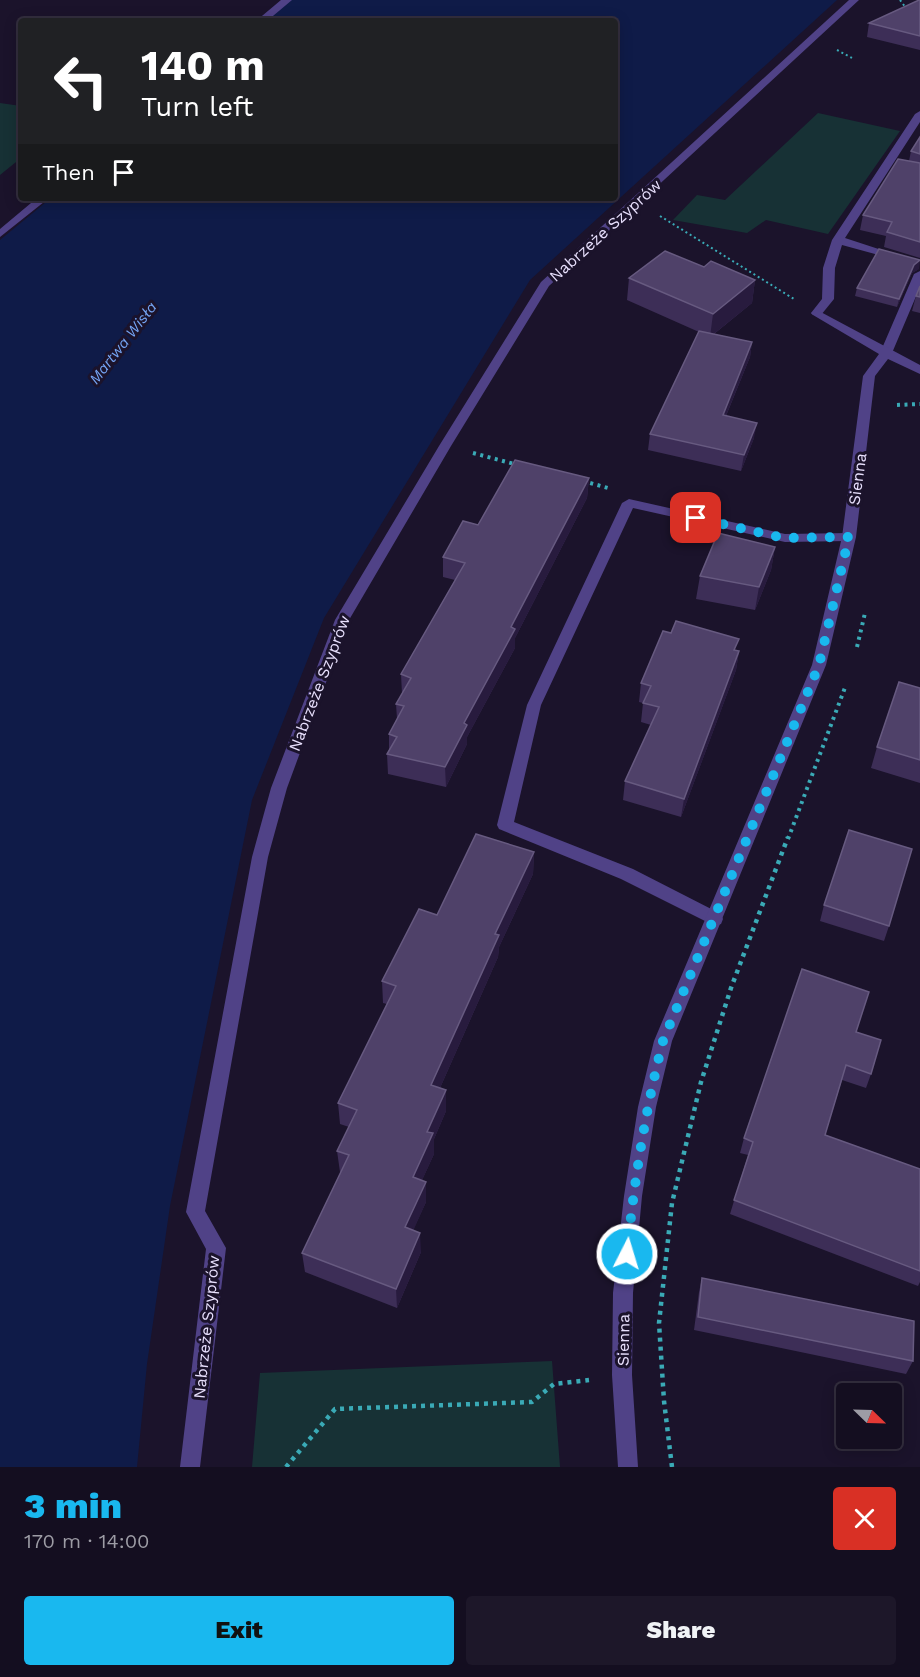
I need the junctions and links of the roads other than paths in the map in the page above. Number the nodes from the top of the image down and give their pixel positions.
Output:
1 (286, 0) edge
2 (854, 0) edge
3 (265, 18) edge
4 (920, 114) edge
5 (40, 201) edge
6 (0, 234) edge
7 (838, 240) junction
8 (910, 261) edge
9 (920, 274) edge
10 (886, 354) junction
11 (920, 370) edge
12 (849, 537) junction
13 (715, 919) junction
14 (190, 1467) edge
15 (628, 1467) edge

1 - 3 street
2 - 14 street, Nabrzeże Szyprów
4 - 7 street
5 - 6 street
7 - 8 street
7 - 10 street
9 - 10 street, Sienna
10 - 11 street
10 - 12 street, Sienna
12 - 13 street, Sienna
12 - 13 street
13 - 15 street, Sienna

